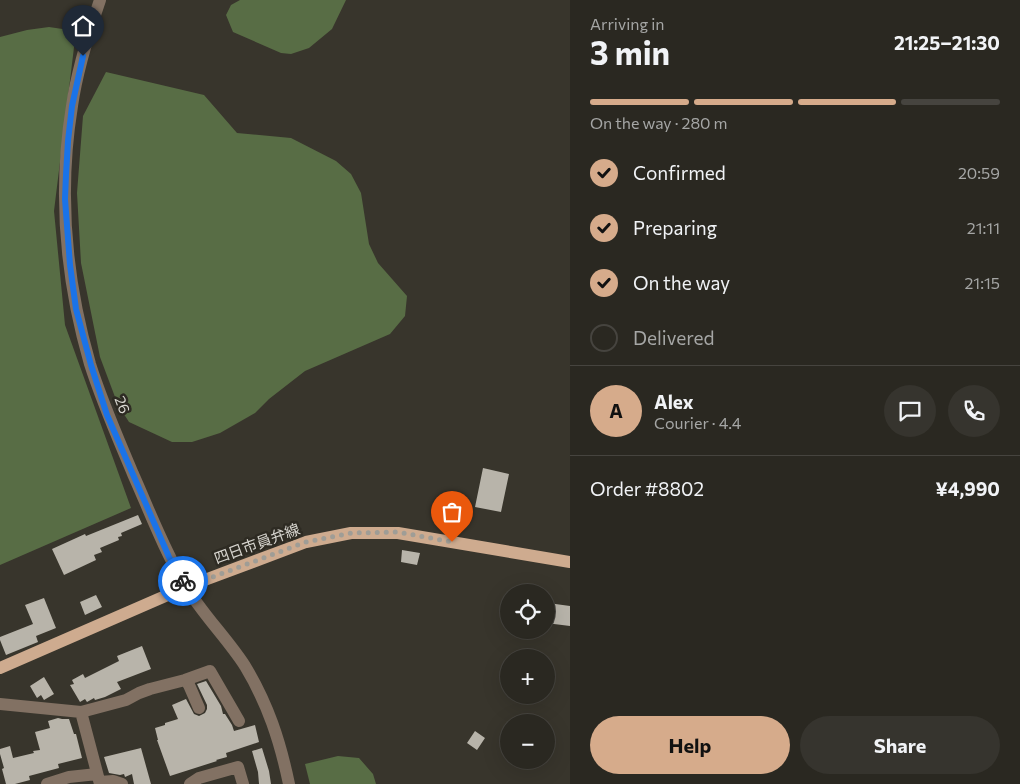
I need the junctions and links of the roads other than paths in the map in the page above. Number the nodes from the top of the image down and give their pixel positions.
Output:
1 (100, 0) edge
2 (570, 562) edge
3 (186, 587) junction
4 (0, 668) edge
5 (185, 680) junction
6 (0, 704) edge
7 (199, 708) dead end
8 (81, 712) junction
9 (239, 721) dead end
10 (99, 780) edge
11 (48, 784) edge
12 (122, 784) edge
13 (190, 784) edge
14 (243, 784) edge
15 (289, 784) edge

1 - 3 street, 26
2 - 3 main road, 四日市員弁線
3 - 4 main road, 四日市員弁線
3 - 15 street, 26
5 - 7 street
5 - 8 street
5 - 9 street
6 - 8 street
8 - 10 street
10 - 11 street
10 - 12 street
13 - 14 street

